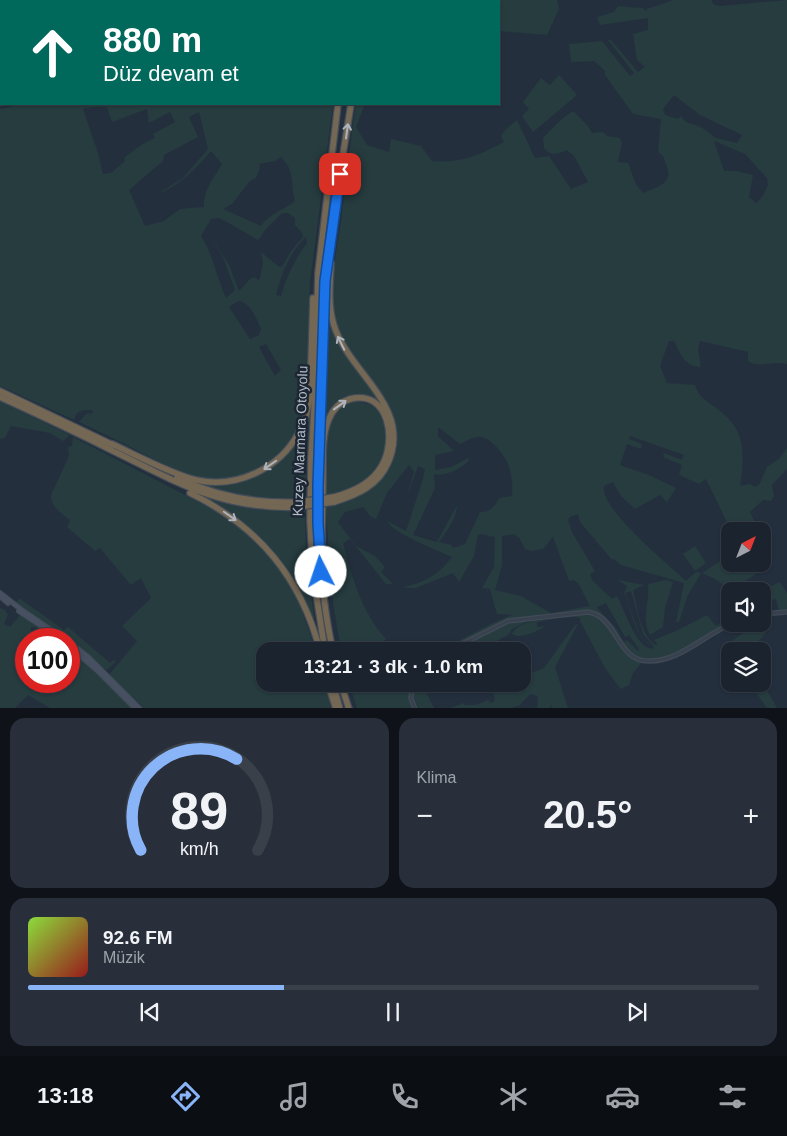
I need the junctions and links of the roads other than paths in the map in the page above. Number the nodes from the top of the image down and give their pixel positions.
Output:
1 (338, 105) edge
2 (351, 105) edge
3 (332, 231) junction
4 (318, 273) junction
5 (0, 391) edge
6 (0, 397) edge
7 (111, 447) junction
8 (334, 499) junction
9 (322, 588) junction
10 (0, 594) edge
11 (787, 612) edge
12 (771, 613) edge
13 (45, 628) edge
14 (48, 628) edge
15 (721, 629) edge
16 (317, 642) edge
17 (324, 642) edge
18 (331, 642) edge
19 (466, 642) edge
20 (80, 652) edge
21 (80, 654) edge
22 (331, 692) edge
23 (335, 692) edge
24 (344, 692) edge
25 (412, 692) edge
26 (136, 708) edge
27 (140, 708) edge
28 (336, 708) edge
29 (340, 708) edge
30 (349, 708) edge
31 (415, 708) edge

1 - 4 highway, Kuzey Marmara Otoyolu
3 -> 2 highway
8 -> 3 highway
3 - 9 highway, Kuzey Marmara Otoyolu
4 -> 7 highway
4 - 17 highway, Kuzey Marmara Otoyolu
5 - 7 highway
6 - 7 highway
7 - 8 highway, bridge
7 -> 16 highway
9 -> 8 highway
9 - 18 highway, Kuzey Marmara Otoyolu
10 - 13 main road
10 - 14 main road
11 - 12 street
15 - 19 street
20 - 27 main road
21 - 26 main road
22 - 28 highway
23 - 29 highway
24 - 30 highway
25 - 31 street

